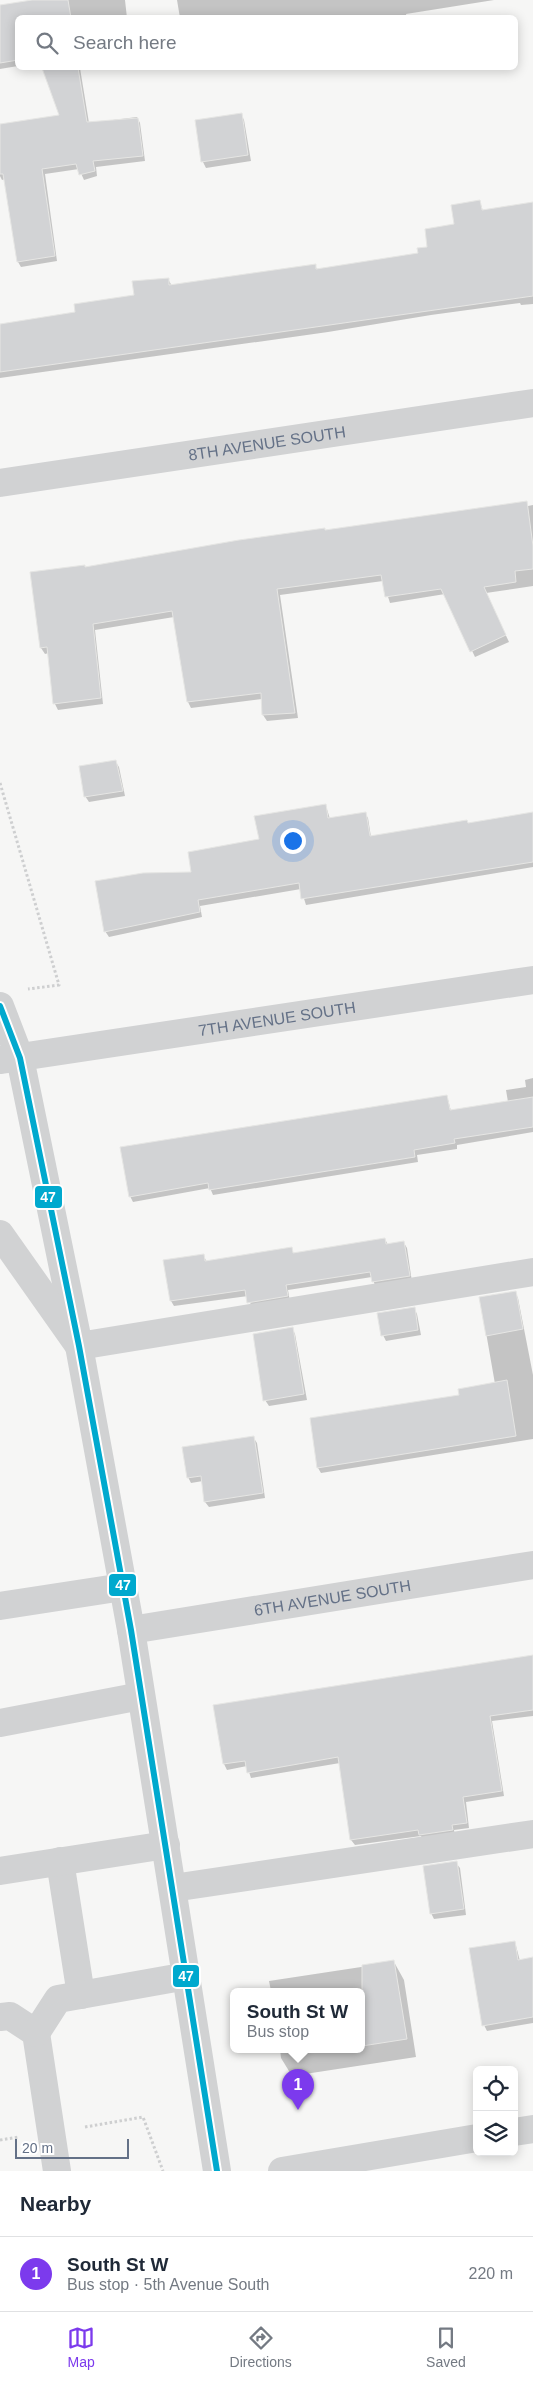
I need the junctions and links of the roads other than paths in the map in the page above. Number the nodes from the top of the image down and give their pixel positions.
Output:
1 (533, 403) edge
2 (0, 483) edge
3 (533, 980) edge
4 (10, 998) edge
5 (10, 1059) edge
6 (0, 1234) edge
7 (533, 1272) edge
8 (79, 1346) junction
9 (533, 1565) edge
10 (122, 1587) junction
11 (0, 1606) edge
12 (131, 1630) junction
13 (141, 1696) junction
14 (0, 1723) edge
15 (533, 1834) edge
16 (166, 1845) junction
17 (60, 1862) junction
18 (0, 1871) edge
19 (173, 1888) junction
20 (187, 1976) junction
21 (81, 1995) junction
22 (0, 2017) edge
23 (36, 2033) junction
24 (533, 2129) edge
25 (518, 2131) edge
26 (473, 2139) edge
27 (57, 2171) edge
28 (217, 2171) edge
29 (282, 2171) edge

1 - 2 street, 8TH AVENUE SOUTH
3 - 5 street, 7TH AVENUE SOUTH
4 - 5 street
5 - 8 street
6 - 8 street
7 - 8 street
8 - 10 street
9 - 12 street, 6TH AVENUE SOUTH
10 - 11 street
10 - 12 street
12 - 13 street
13 - 14 street
13 - 16 street
15 - 19 street
16 - 17 street
16 - 19 street
17 - 18 street
17 - 21 street
19 - 20 street
20 - 21 street
20 - 28 street
21 - 23 street
22 - 23 street
23 - 27 street
24 - 25 street
26 - 29 street

